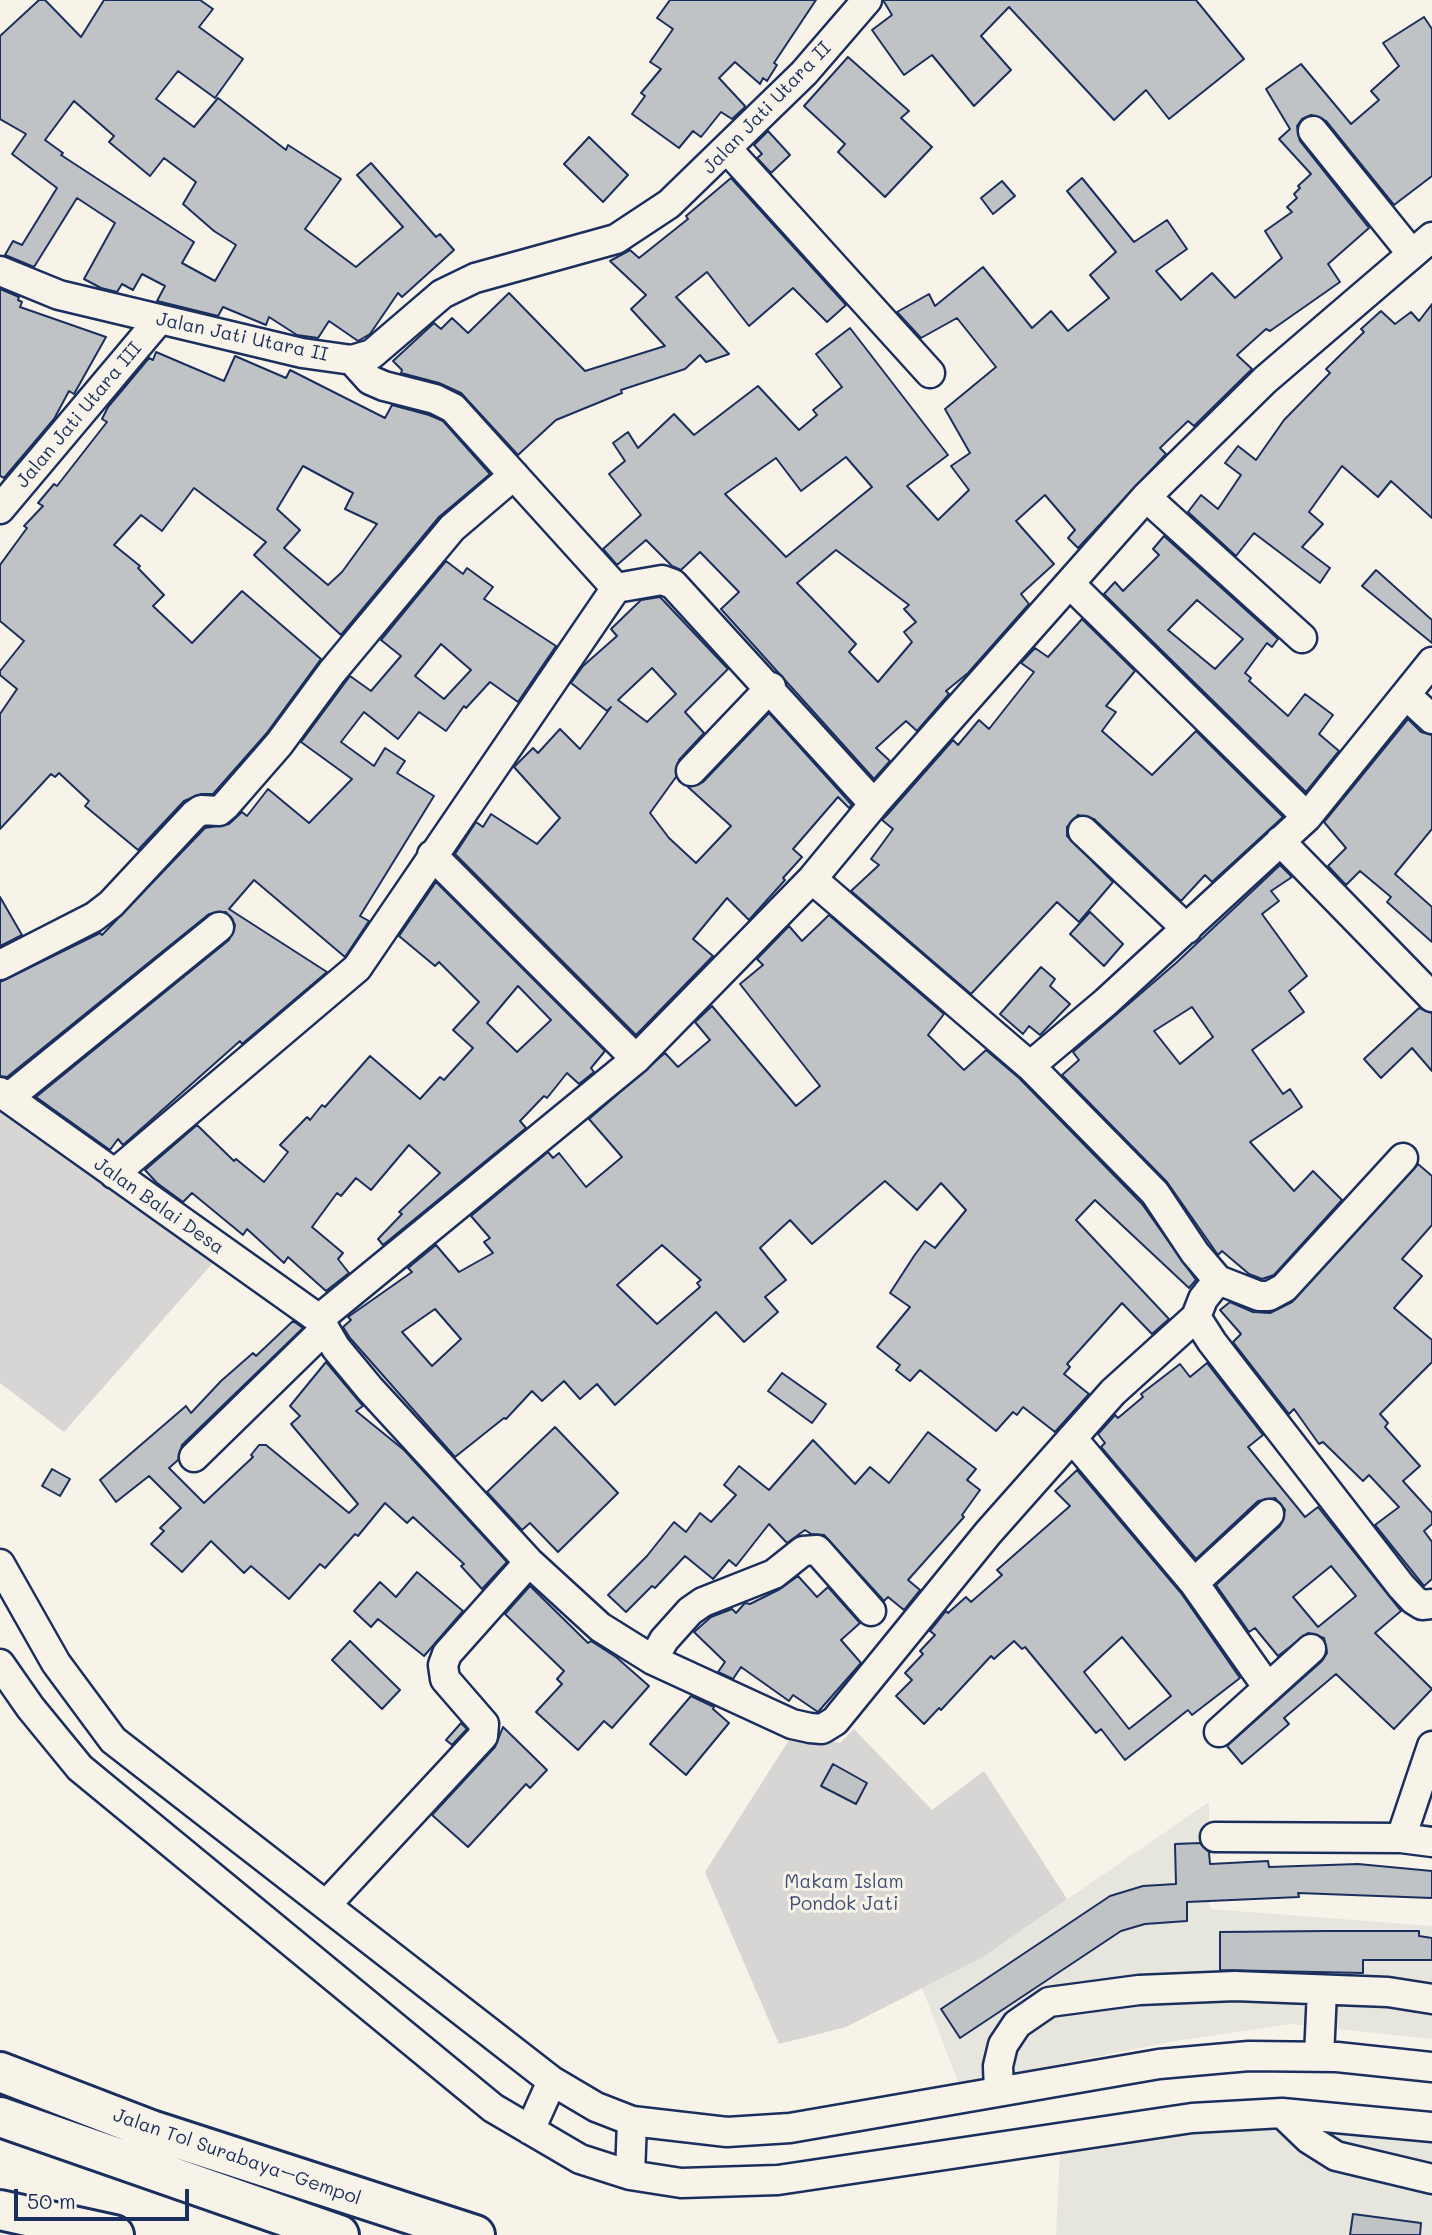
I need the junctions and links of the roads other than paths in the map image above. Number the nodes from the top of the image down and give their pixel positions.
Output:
1 (867, 0) edge
2 (1313, 131) dead end
3 (728, 150) junction
4 (1422, 246) edge
5 (0, 272) edge
6 (159, 320) junction
7 (352, 360) junction
8 (930, 373) dead end
9 (514, 475) junction
10 (1146, 497) junction
11 (0, 509) edge
12 (1070, 584) junction
13 (616, 588) junction
14 (1302, 638) dead end
15 (1432, 662) edge
16 (771, 687) junction
17 (1406, 695) junction
18 (1432, 719) edge
19 (691, 771) dead end
20 (874, 804) junction
21 (1307, 817) junction
22 (1083, 831) dead end
23 (1280, 841) junction
24 (432, 855) junction
25 (811, 879) junction
26 (219, 927) dead end
27 (1187, 929) junction
28 (0, 965) edge
29 (1432, 997) edge
30 (636, 1059) junction
31 (1030, 1066) junction
32 (4, 1095) edge
33 (1403, 1158) dead end
34 (114, 1174) junction
35 (1218, 1280) junction
36 (1196, 1317) junction
37 (322, 1324) junction
38 (1072, 1438) junction
39 (194, 1457) dead end
40 (1269, 1514) dead end
41 (528, 1562) junction
42 (0, 1564) edge
43 (1194, 1583) junction
44 (1432, 1604) edge
45 (871, 1611) dead end
46 (1311, 1649) dead end
47 (653, 1660) junction
48 (0, 1664) edge
49 (1268, 1688) junction
50 (1219, 1732) dead end
51 (1432, 1746) edge
52 (1215, 1837) dead end
53 (1401, 1838) junction
54 (1432, 1842) edge
55 (327, 1904) junction
56 (1322, 1990) junction
57 (1432, 1999) edge
58 (1319, 2057) junction
59 (1432, 2067) edge
60 (0, 2073) edge
61 (552, 2081) junction
62 (999, 2091) junction
63 (1282, 2113) junction
64 (0, 2117) edge
65 (632, 2121) junction
66 (1432, 2127) edge
67 (530, 2130) junction
68 (630, 2175) junction
69 (1432, 2179) edge
70 (0, 2210) edge
71 (114, 2235) edge
72 (339, 2235) edge
73 (475, 2235) edge

1 - 3 street, Jalan Jati Utara II
2 - 4 street
3 - 7 street, Jalan Jati Utara II
3 - 8 street
4 - 10 street
5 - 6 street, Jalan Jati Utara II
6 - 7 street, Jalan Jati Utara II
6 - 11 street, Jalan Jati Utara III
7 - 9 street
9 - 13 street
9 - 28 street
10 - 12 street
10 - 14 street
12 - 20 street
12 - 21 street
13 - 16 street
13 - 24 street
15 - 17 street
16 - 19 street
16 - 20 street
17 - 18 street
17 - 21 street
20 - 25 street
21 - 23 street
22 - 27 street
23 - 27 street
23 - 29 street
24 - 30 street
24 - 34 street
25 - 30 street
25 - 31 street
26 - 32 street
27 - 31 street
30 - 37 street
31 - 35 street
32 - 34 street, Jalan Balai Desa
33 - 35 street
34 - 37 street, Jalan Balai Desa
35 - 36 street
36 - 38 street
36 - 44 street
37 - 39 street
37 - 41 street, Jalan Balai Desa
38 - 43 street
38 - 47 street, Jalan Balai Desa
40 - 43 street
41 - 47 street, Jalan Balai Desa
41 - 55 street
42 - 55 street
43 - 49 street
45 - 47 street
46 - 49 street
48 - 67 street
49 - 50 street
51 - 53 street
52 - 53 street
53 - 54 street
55 - 61 street
56 - 57 street
56 - 58 street
56 - 62 street
58 - 59 street
58 - 62 street
60 - 73 highway, Jalan Tol Surabaya–Gempol
61 - 65 street
61 - 67 street
62 - 65 street
63 - 66 street
63 - 68 street
63 - 69 street
64 - 72 highway, Jalan Tol Surabaya–Gempol
65 - 68 street
67 - 68 street
70 - 71 highway

